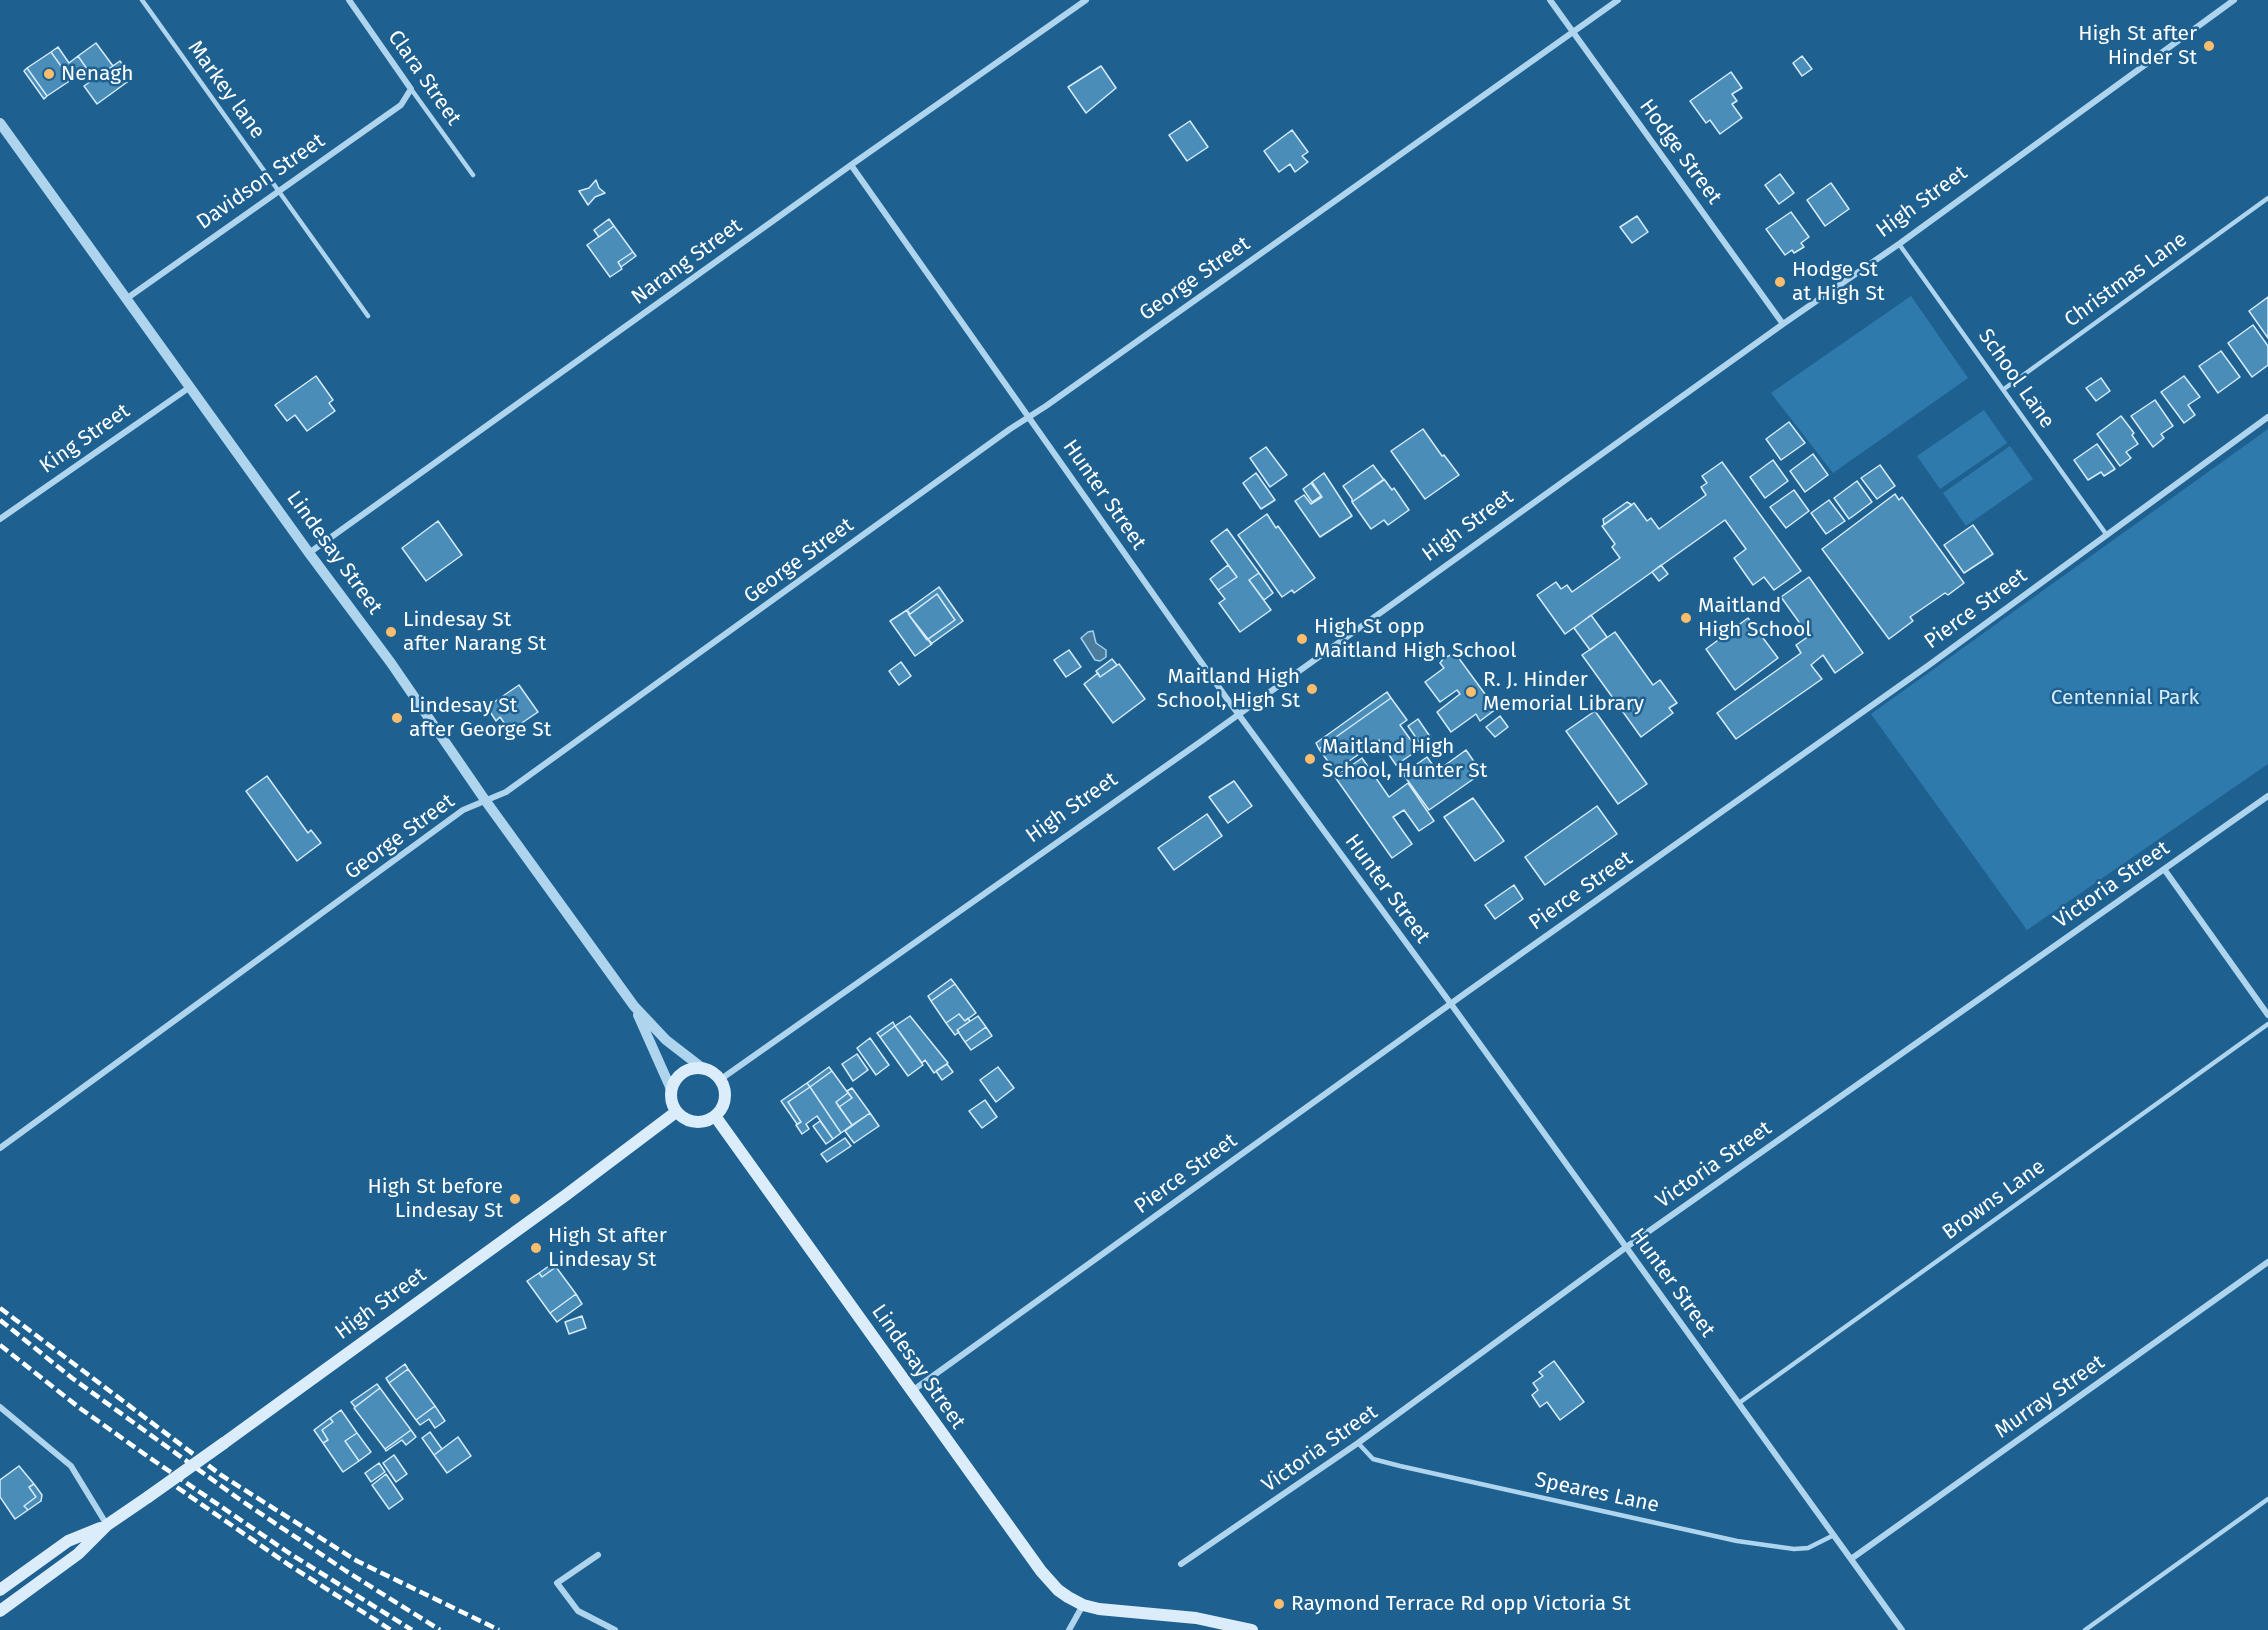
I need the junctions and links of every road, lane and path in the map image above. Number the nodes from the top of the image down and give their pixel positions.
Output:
1 (142, 0) edge
2 (349, 0) edge
3 (1086, 0) edge
4 (1550, 0) edge
5 (1618, 0) edge
6 (2234, 0) edge
7 (1573, 32) junction
8 (411, 88) junction
9 (0, 123) edge
10 (851, 165) junction
11 (473, 176) dead end
12 (278, 190) junction
13 (2268, 198) edge
14 (1899, 244) junction
15 (126, 299) junction
16 (368, 316) dead end
17 (1783, 324) junction
18 (190, 387) junction
19 (2004, 388) junction
20 (1028, 416) junction
21 (2268, 417) edge
22 (0, 519) edge
23 (2106, 534) junction
24 (309, 553) junction
25 (1239, 714) junction
26 (2268, 796) edge
27 (485, 800) junction
28 (2164, 868) junction
29 (1451, 1004) junction
30 (634, 1006) junction
31 (2268, 1016) edge
32 (2268, 1024) edge
33 (700, 1067) junction
34 (721, 1079) junction
35 (671, 1089) junction
36 (676, 1112) junction
37 (715, 1116) junction
38 (0, 1148) edge
39 (1625, 1248) junction
40 (2268, 1262) edge
41 (912, 1391) junction
42 (1738, 1403) junction
43 (0, 1407) edge
44 (1358, 1443) junction
45 (2268, 1499) edge
46 (107, 1525) junction
47 (1834, 1535) junction
48 (598, 1555) dead end
49 (1851, 1559) junction
50 (1181, 1564) dead end
51 (0, 1590) edge
52 (1083, 1605) junction
53 (0, 1611) edge
54 (615, 1630) edge
55 (1069, 1630) edge
56 (1252, 1630) edge
57 (1902, 1630) edge
58 (2085, 1630) edge

1 - 12 lane, Markey lane
2 - 8 street, Clara Street
3 - 10 street, Narang Street
4 - 7 street, Hodge Street
5 - 7 street, George Street
6 - 14 street, High Street
7 - 17 street, Hodge Street
7 - 20 street, George Street
8 - 11 lane, Clara Street
8 - 12 street, Davidson Street
9 - 15 street, Lindesay Street
10 - 20 street, Hunter Street
10 - 24 street, Narang Street
12 - 15 street, Davidson Street
12 - 16 lane, Markey lane
13 - 19 lane, Christmas Lane
14 - 17 street, High Street
14 - 19 lane, School Lane
15 - 18 street, Lindesay Street
17 - 25 street, High Street
18 - 22 street, King Street
18 - 24 street, Lindesay Street
19 - 23 lane, School Lane
20 - 25 street, Hunter Street
20 - 27 street, George Street
21 - 23 street, Pierce Street
23 - 29 street, Pierce Street
24 - 27 street, Lindesay Street
25 - 29 street, Hunter Street
25 - 34 street, High Street
26 - 28 street, Victoria Street
27 - 30 street, Lindesay Street
27 - 38 street, George Street
28 - 31 street
28 - 39 street, Victoria Street
29 - 39 street, Hunter Street
29 - 41 street, Pierce Street
30 - 33 street, Lindesay Street
30 - 35 street, Lindesay Street
32 - 42 lane, Browns Lane
33 - 34 main road
33 - 35 main road
34 - 37 main road
35 - 36 main road
36 - 37 main road
36 - 46 main road, High Street, bridge
37 - 41 main road, Lindesay Street
39 - 42 street, Hunter Street
39 - 44 street, Victoria Street
40 - 49 street, Murray Street
41 - 52 main road, Lindesay Street
42 - 47 street, Hunter Street
43 - 46 street
44 - 47 lane, Speares Lane
44 - 50 street, Victoria Street
45 - 58 lane
46 - 51 main road, High Street
46 - 53 main road, High Street
47 - 49 street, Hunter Street
48 - 54 street
49 - 57 street, Hunter Street
52 - 55 street
52 - 56 main road

